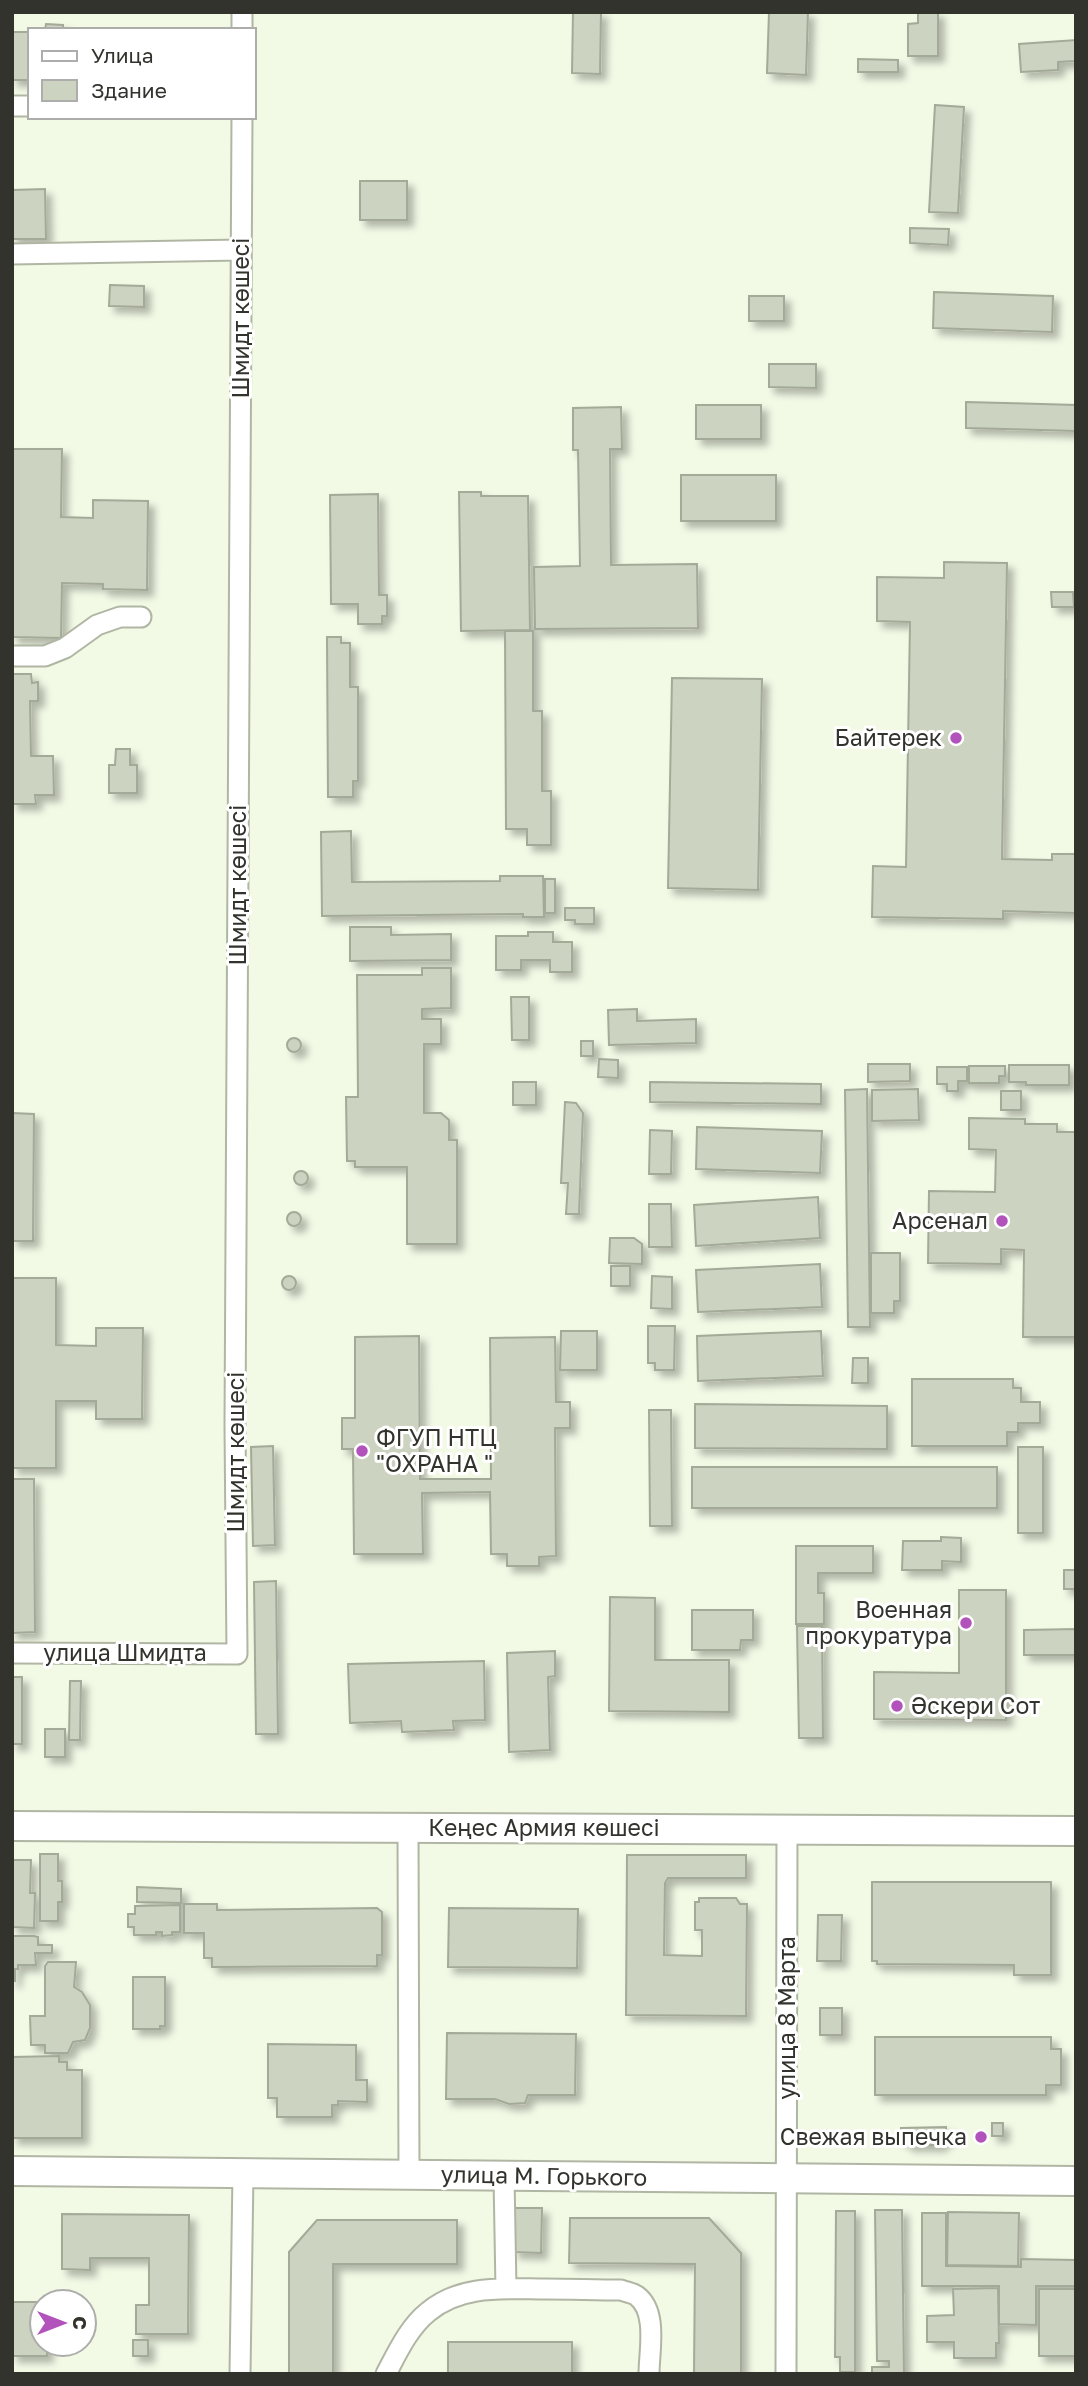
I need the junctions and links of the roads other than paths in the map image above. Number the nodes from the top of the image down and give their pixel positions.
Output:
1 (242, 119) edge
2 (241, 250) junction
3 (12, 254) edge
4 (141, 617) dead end
5 (12, 656) edge
6 (12, 1653) edge
7 (237, 1654) joint
8 (12, 1826) edge
9 (408, 1828) junction
10 (787, 1829) junction
11 (1076, 1831) edge
12 (12, 2171) edge
13 (243, 2173) junction
14 (409, 2175) junction
15 (505, 2176) junction
16 (786, 2178) junction
17 (1076, 2181) edge
18 (506, 2289) junction
19 (240, 2374) edge
20 (386, 2374) edge
21 (649, 2374) edge
22 (786, 2374) edge

1 - 2 street, Шмидт көшесі
2 - 3 street
2 - 7 street, Шмидт көшесі
4 - 5 street
6 - 7 street, улица Шмидта
8 - 9 main road, Кеңес Армия көшесі
9 - 10 main road, Кеңес Армия көшесі
9 - 14 street
10 - 11 main road, Кеңес Армия көшесі
10 - 16 street, улица 8 Марта
12 - 13 main road, улица М. Горького
13 - 14 main road, улица М. Горького
13 - 19 street
14 - 15 main road, улица М. Горького
15 - 16 main road, улица М. Горького
15 - 18 street
16 - 17 main road, улица М. Горького
16 - 22 street, улица 8 Марта
18 - 20 street
18 - 21 street

